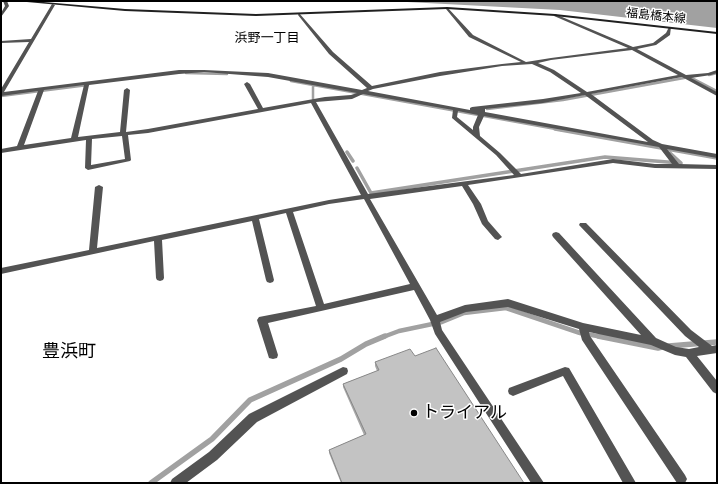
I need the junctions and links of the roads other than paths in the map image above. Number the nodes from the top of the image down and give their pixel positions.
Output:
1 (4, 1) edge
2 (18, 1) edge
3 (53, 5) junction
4 (447, 8) junction
5 (299, 14) junction
6 (555, 15) junction
7 (1, 16) edge
8 (670, 28) junction
9 (717, 33) edge
10 (32, 40) junction
11 (1, 42) edge
12 (633, 49) junction
13 (525, 63) junction
14 (534, 63) junction
15 (717, 71) edge
16 (684, 76) junction
17 (247, 84) dead end
18 (87, 85) junction
19 (371, 88) junction
20 (41, 90) junction
21 (127, 90) dead end
22 (1, 93) edge
23 (358, 94) junction
24 (717, 94) edge
25 (588, 95) junction
26 (312, 101) junction
27 (261, 110) junction
28 (456, 110) junction
29 (482, 113) junction
30 (124, 134) junction
31 (477, 136) junction
32 (89, 138) junction
33 (74, 140) junction
34 (661, 147) junction
35 (20, 148) junction
36 (1, 151) edge
37 (717, 156) edge
38 (675, 164) junction
39 (717, 168) edge
40 (517, 174) junction
41 (464, 184) junction
42 (98, 188) dead end
43 (366, 198) junction
44 (289, 211) junction
45 (255, 218) junction
46 (583, 225) dead end
47 (556, 235) dead end
48 (498, 237) dead end
49 (158, 239) junction
50 (93, 252) junction
51 (1, 271) edge
52 (160, 278) dead end
53 (270, 280) dead end
54 (416, 286) junction
55 (321, 308) junction
56 (436, 322) junction
57 (584, 331) junction
58 (653, 340) junction
59 (702, 350) edge
60 (273, 354) dead end
61 (343, 371) dead end
62 (717, 389) edge
63 (513, 391) dead end
64 (681, 479) dead end
65 (176, 483) edge
66 (538, 483) edge
67 (630, 483) edge

1 - 7 street
2 - 3 main road, 福島橋本線
3 - 5 main road, 福島橋本線
3 - 10 street
4 - 5 main road, 福島橋本線
4 - 6 main road, 福島橋本線
4 - 13 street
5 - 19 street
6 - 8 main road, 福島橋本線
6 - 12 street
8 - 9 main road, 福島橋本線
8 - 12 street
10 - 11 street
10 - 22 street
12 - 14 street
12 - 16 street
13 - 14 street
13 - 19 street
14 - 25 street
15 - 16 street
16 - 24 street
16 - 25 street
17 - 27 street
18 - 20 street
18 - 23 street
18 - 33 street
19 - 23 street
20 - 22 street
20 - 35 street
21 - 30 street
23 - 26 street
23 - 28 street
25 - 29 street
25 - 34 street
26 - 27 street
26 - 43 street
27 - 30 street
28 - 29 street
28 - 31 street
29 - 31 street
29 - 34 street
30 - 32 street
30 - 32 street
31 - 40 street
32 - 33 street
33 - 35 street
34 - 37 street
34 - 38 street
35 - 36 street
38 - 39 street
38 - 40 street
40 - 41 street
41 - 43 street
41 - 48 street
42 - 50 street
43 - 44 street
43 - 54 street
44 - 45 street
44 - 55 street
45 - 49 street
45 - 53 street
46 - 59 street
47 - 58 street
49 - 50 street
49 - 52 street
50 - 51 street
54 - 55 street
54 - 56 street
55 - 60 street
56 - 57 street
56 - 66 street
57 - 58 street
57 - 64 street
58 - 59 street
59 - 62 street
61 - 65 street
63 - 67 street

